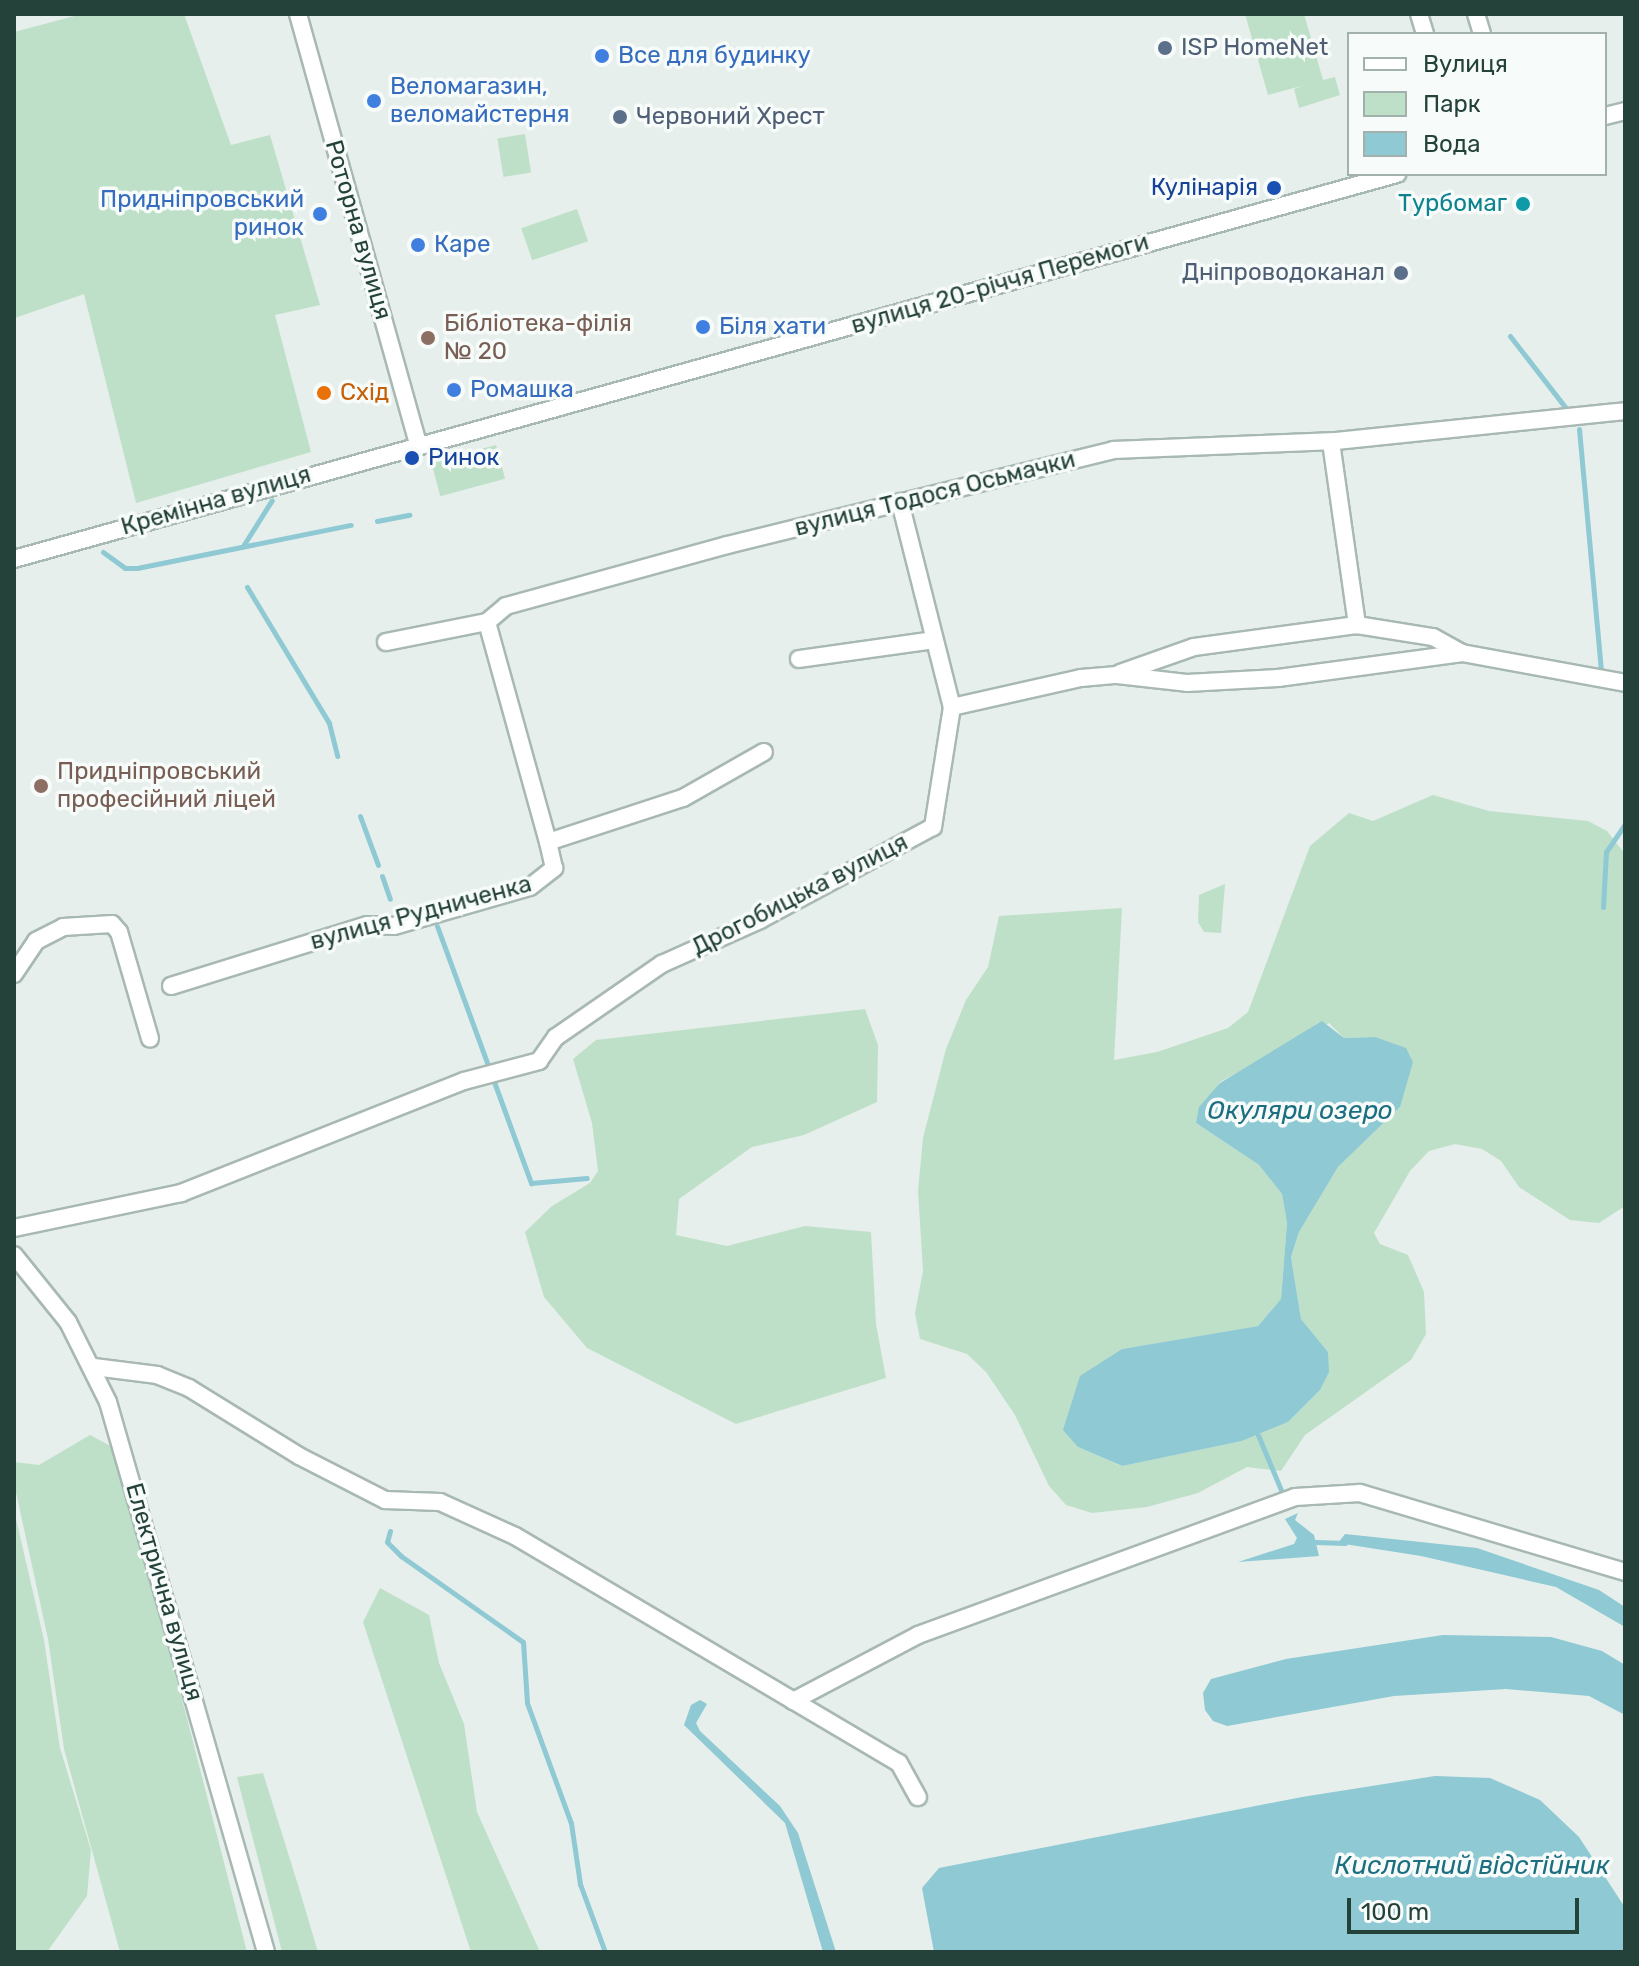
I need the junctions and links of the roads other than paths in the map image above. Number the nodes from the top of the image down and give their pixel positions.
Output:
1 (298, 14) edge
2 (1390, 176) edge
3 (1625, 411) edge
4 (1331, 442) junction
5 (419, 446) junction
6 (900, 502) junction
7 (14, 559) edge
8 (487, 622) junction
9 (1357, 625) junction
10 (934, 640) junction
11 (386, 642) dead end
12 (1462, 653) junction
13 (799, 659) dead end
14 (1117, 675) junction
15 (1625, 683) edge
16 (952, 707) junction
17 (764, 752) dead end
18 (548, 842) junction
19 (14, 974) edge
20 (171, 986) dead end
21 (150, 1039) dead end
22 (14, 1228) edge
23 (14, 1255) edge
24 (94, 1367) junction
25 (1625, 1572) edge
26 (793, 1701) junction
27 (918, 1797) dead end
28 (266, 1952) edge

1 - 5 street, Роторна вулиця
2 - 5 street, вулиця 20-річчя Перемоги
3 - 4 street, вулиця Тодося Осьмачки
4 - 6 street, вулиця Тодося Осьмачки
4 - 9 street
5 - 7 street, Кремінна вулиця
6 - 8 street, вулиця Тодося Осьмачки
6 - 10 street
8 - 11 street
8 - 18 street
9 - 12 street
9 - 14 street
10 - 13 street
10 - 16 street
12 - 14 street
12 - 15 street
14 - 16 street
16 - 22 street, Дрогобицька вулиця
17 - 18 street, вулиця Рудниченка
18 - 20 street, вулиця Рудниченка
19 - 21 street
23 - 24 street, Електрична вулиця
24 - 26 street
24 - 28 street, Електрична вулиця
25 - 26 street
26 - 27 street

